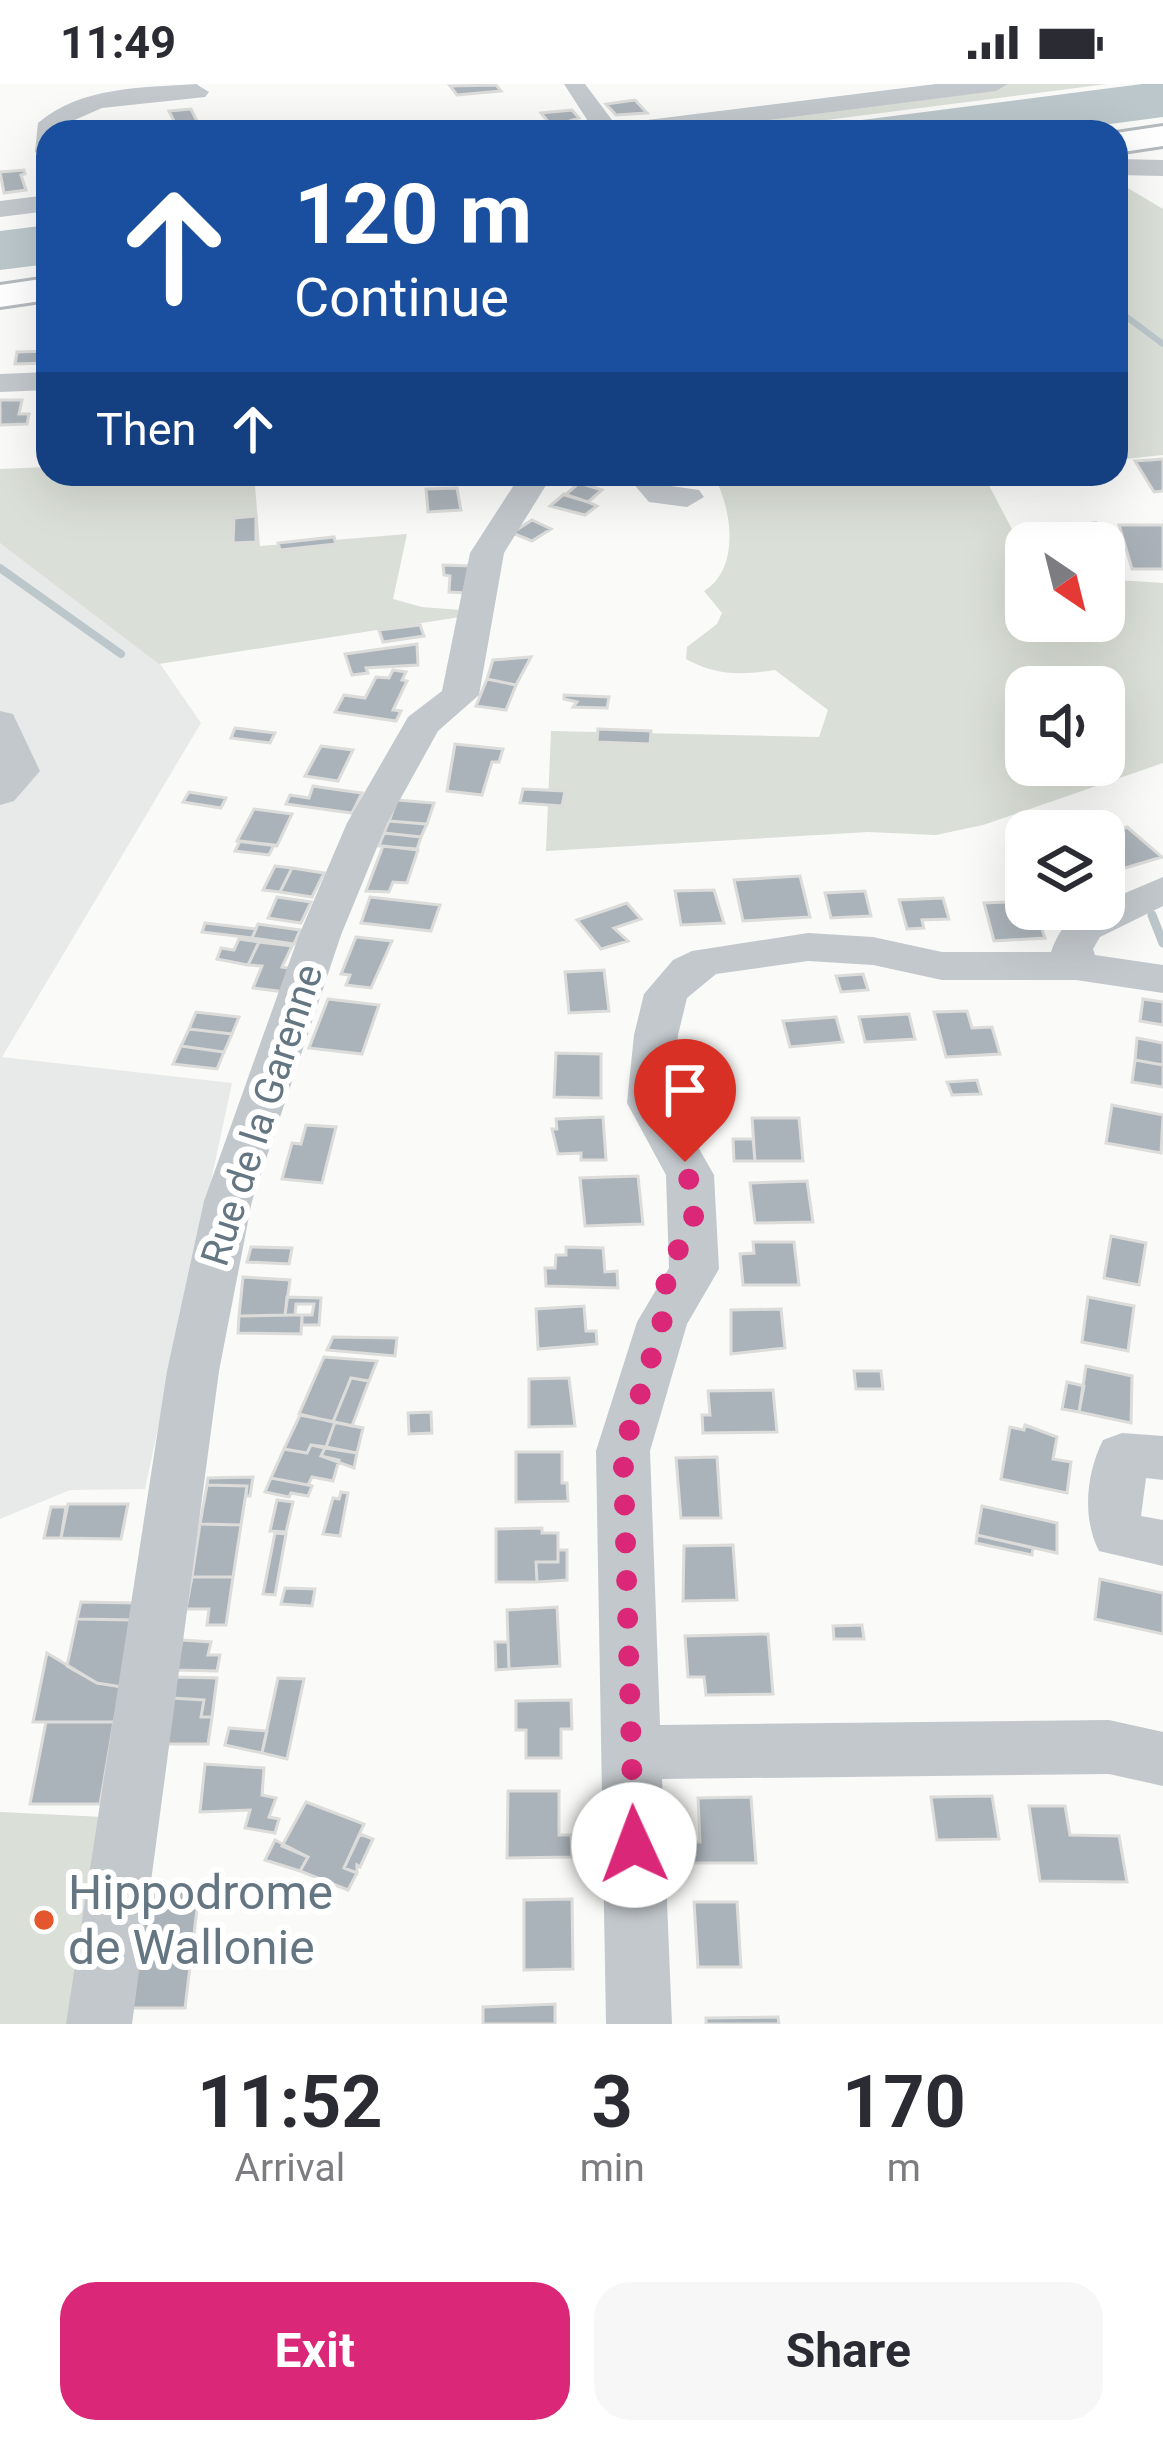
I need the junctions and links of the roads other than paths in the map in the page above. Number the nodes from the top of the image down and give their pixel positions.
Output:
1 (996, 84) edge
2 (568, 85) edge
3 (196, 92) dead end
4 (58, 120) edge
5 (599, 120) edge
6 (706, 120) edge
7 (1163, 136) edge
8 (1130, 164) edge
9 (36, 204) edge
10 (0, 209) edge
11 (36, 291) edge
12 (0, 296) edge
13 (36, 382) edge
14 (0, 383) edge
15 (529, 486) edge
16 (652, 486) edge
17 (687, 497) dead end
18 (0, 722) edge
19 (0, 794) edge
20 (1163, 890) edge
21 (1076, 966) junction
22 (1163, 979) edge
23 (1163, 1459) edge
24 (1163, 1543) edge
25 (631, 1755) junction
26 (1163, 1759) edge
27 (99, 2024) edge
28 (639, 2024) edge

1 - 6 street
2 - 5 street
3 - 4 street
7 - 8 main road
9 - 10 street
11 - 12 main road
13 - 14 street
15 - 27 street, Rue de la Garenne
16 - 17 street
18 - 19 street
20 - 21 street
21 - 22 street
21 - 25 street
23 - 24 street
25 - 26 street
25 - 28 street

